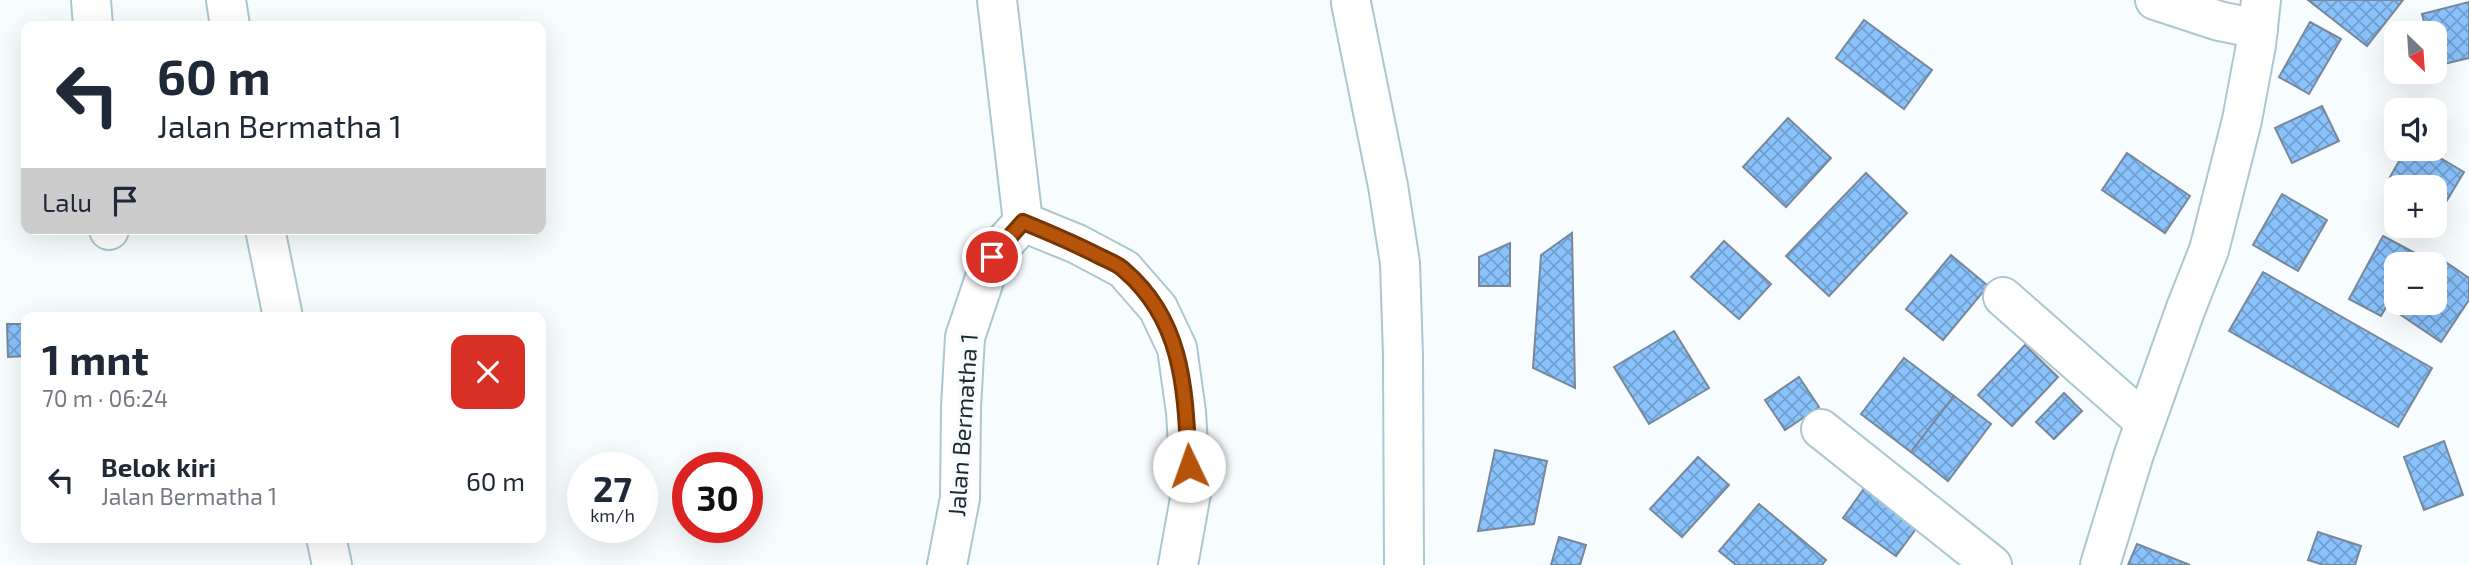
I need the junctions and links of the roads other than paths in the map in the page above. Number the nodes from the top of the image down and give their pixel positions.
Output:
1 (91, 0) edge
2 (226, 0) edge
3 (997, 0) edge
4 (2155, 0) edge
5 (1351, 3) dead end
6 (2259, 14) edge
7 (93, 21) edge
8 (229, 21) edge
9 (1023, 222) junction
10 (266, 235) edge
11 (2003, 297) dead end
12 (282, 312) edge
13 (2145, 422) junction
14 (1821, 429) dead end
15 (327, 543) edge
16 (332, 565) edge
17 (947, 565) edge
18 (1178, 565) edge
19 (1404, 565) edge
20 (1992, 565) edge
21 (2100, 565) edge

1 - 7 street
2 - 8 street
3 - 9 street
4 - 6 street
5 - 19 street
6 - 13 street
9 - 17 street, Jalan Bermatha 1
9 - 18 street
10 - 12 street
11 - 13 street
13 - 21 street
14 - 20 street
15 - 16 street

